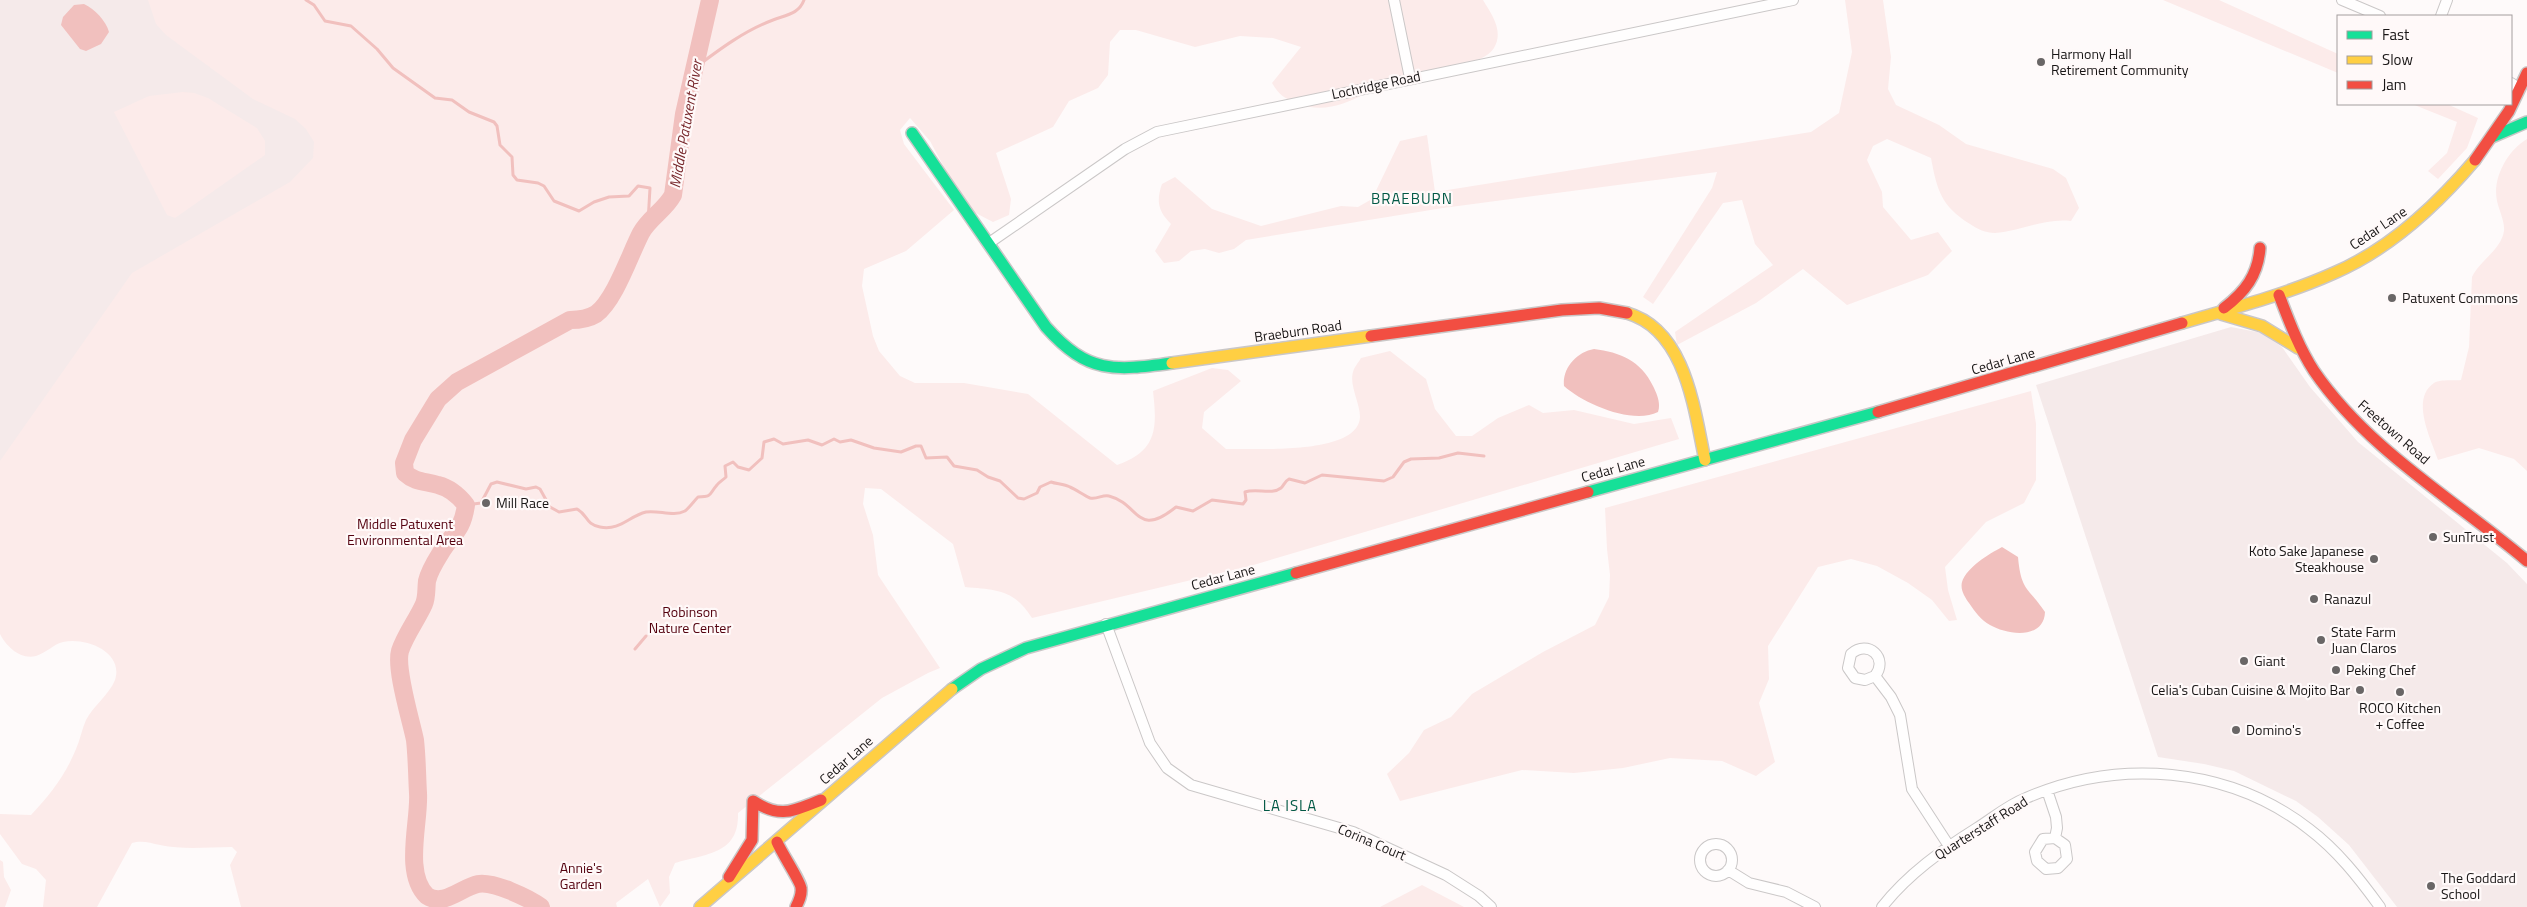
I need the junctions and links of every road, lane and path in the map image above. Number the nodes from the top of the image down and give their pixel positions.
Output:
1 (1394, 0) edge
2 (1793, 0) edge
3 (2342, 0) edge
4 (2447, 0) edge
5 (2378, 15) edge
6 (2441, 15) edge
7 (2527, 73) edge
8 (1410, 78) junction
9 (2519, 88) edge
10 (2512, 101) edge
11 (2510, 105) edge
12 (2527, 122) edge
13 (912, 133) dead end
14 (2492, 137) junction
15 (988, 243) junction
16 (2260, 248) dead end
17 (2280, 295) junction
18 (2218, 313) junction
19 (2303, 352) junction
20 (1705, 460) junction
21 (2527, 561) edge
22 (1106, 624) junction
23 (1875, 676) dead end
24 (2047, 790) junction
25 (827, 797) junction
26 (2055, 838) dead end
27 (777, 842) junction
28 (1949, 846) junction
29 (1728, 870) dead end
30 (722, 889) junction
31 (700, 907) edge
32 (796, 907) edge
33 (1491, 907) edge
34 (1815, 907) edge
35 (1882, 907) edge
36 (2380, 907) edge

1 - 8 street
2 - 8 street, Lochridge Road
3 - 5 street
4 - 6 street
7 - 9 main road, Cedar Lane
8 - 15 street, Lochridge Road
9 - 10 main road, Cedar Lane
11 - 14 main road, Cedar Lane
12 - 14 main road
13 - 15 main road, Braeburn Road
14 - 17 main road, Cedar Lane
15 - 20 main road, Braeburn Road
16 - 18 main road
17 - 18 main road, Cedar Lane
17 - 19 main road, Freetown Road
18 - 19 main road
18 - 20 main road, Cedar Lane
19 - 21 main road, Freetown Road
20 - 22 main road, Cedar Lane
22 - 25 main road, Cedar Lane
22 - 33 street, Corina Court
23 - 28 street
24 - 26 street
24 - 28 street, Quarterstaff Road
24 - 36 street, Quarterstaff Road
25 - 27 main road, Cedar Lane
25 - 30 main road
27 - 30 main road, Cedar Lane
27 - 32 main road
28 - 35 street, Quarterstaff Road
29 - 34 street
30 - 31 main road, Cedar Lane

